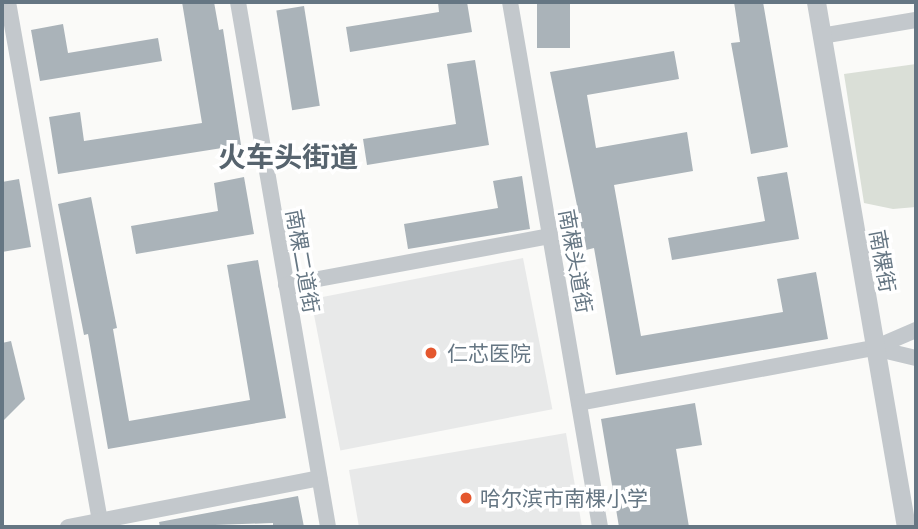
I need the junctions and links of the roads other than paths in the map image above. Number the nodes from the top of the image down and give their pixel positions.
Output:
1 (8, 2) edge
2 (238, 2) edge
3 (510, 2) edge
4 (816, 2) edge
5 (916, 20) edge
6 (821, 36) junction
7 (550, 236) junction
8 (286, 285) junction
9 (916, 330) edge
10 (874, 348) junction
11 (916, 358) edge
12 (579, 403) junction
13 (319, 478) junction
14 (100, 521) junction
15 (78, 526) edge
16 (328, 527) edge
17 (600, 527) edge
18 (906, 527) edge

1 - 14 street
2 - 8 street, 南棵二道街
3 - 7 street, 南棵头道街
4 - 6 street, 南棵街
5 - 6 street
6 - 10 street, 南棵街
7 - 8 street
7 - 12 street, 南棵头道街
8 - 13 street, 南棵二道街
9 - 10 street
10 - 11 street
10 - 12 street
10 - 18 street, 南棵街
12 - 17 street, 南棵头道街
13 - 14 street
13 - 16 street, 南棵二道街
14 - 15 street

